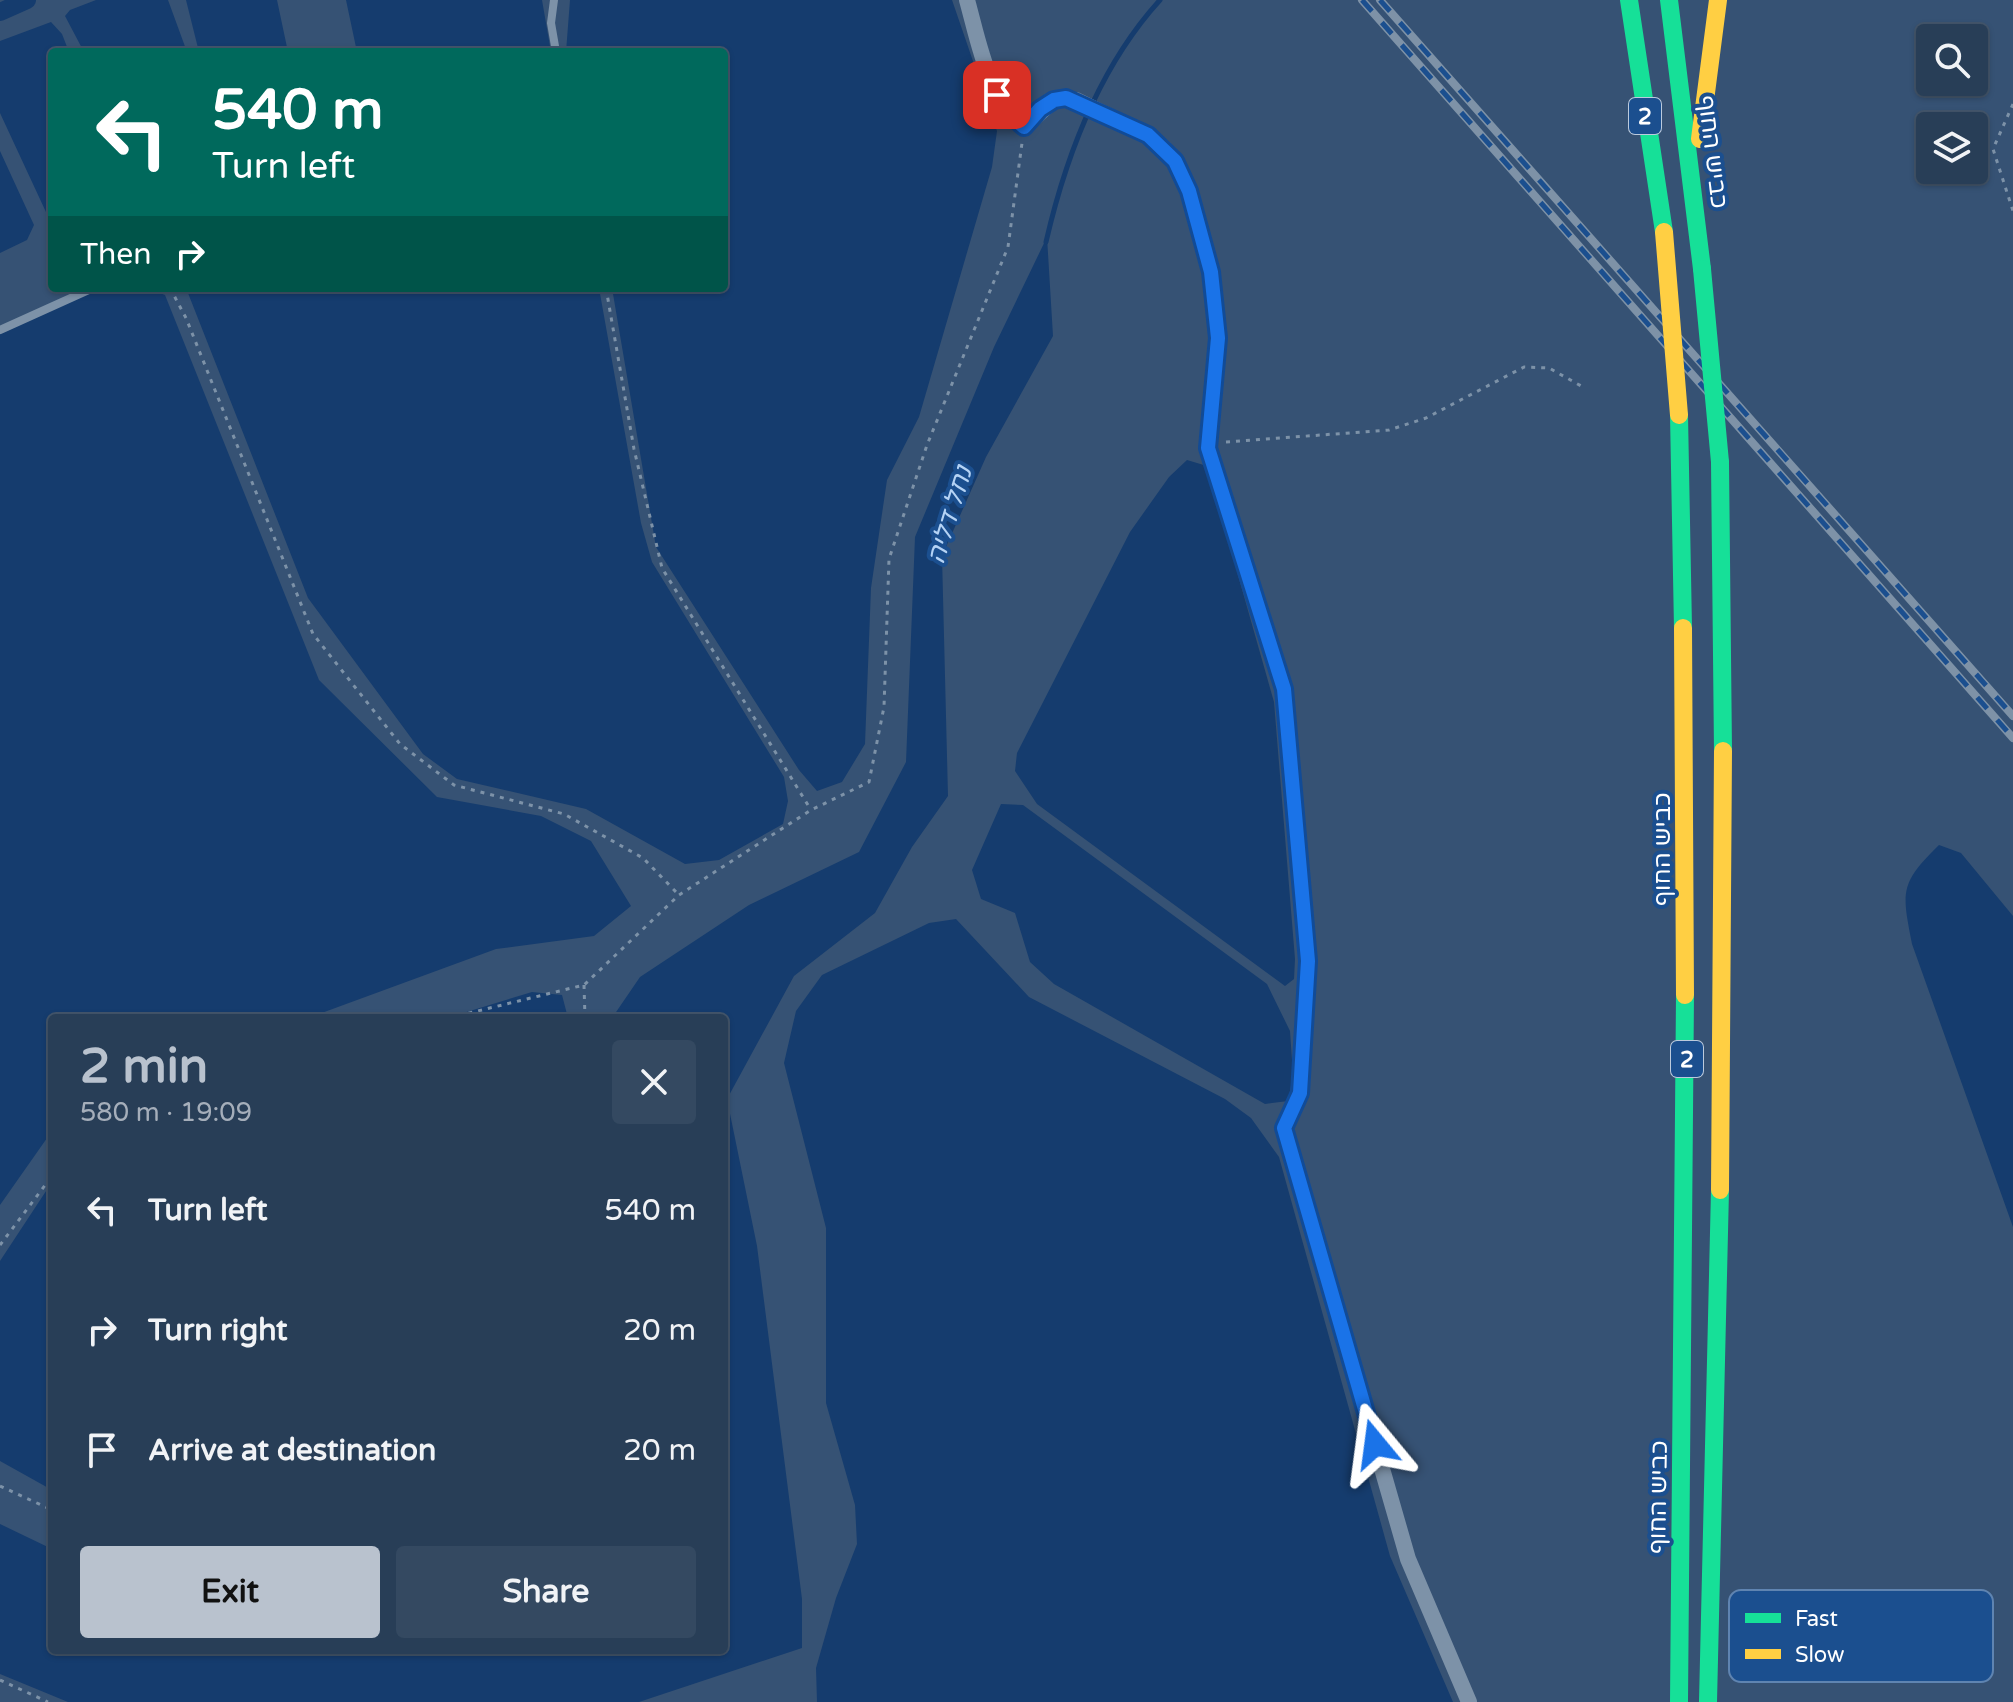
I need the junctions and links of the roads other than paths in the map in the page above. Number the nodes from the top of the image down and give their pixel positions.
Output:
1 (554, 0) edge
2 (967, 0) edge
3 (1629, 0) edge
4 (1669, 0) edge
5 (1718, 0) edge
6 (555, 48) edge
7 (1696, 196) junction
8 (84, 292) edge
9 (0, 330) edge
10 (1469, 1702) edge
11 (1679, 1702) edge
12 (1708, 1702) edge

1 - 6 lane
2 - 10 street
3 - 11 highway, כביש החוף / 2, bridge
4 - 7 highway, כביש החוף / 2
5 - 7 highway
7 - 12 highway, כביש החוף / 2, bridge
8 - 9 lane

